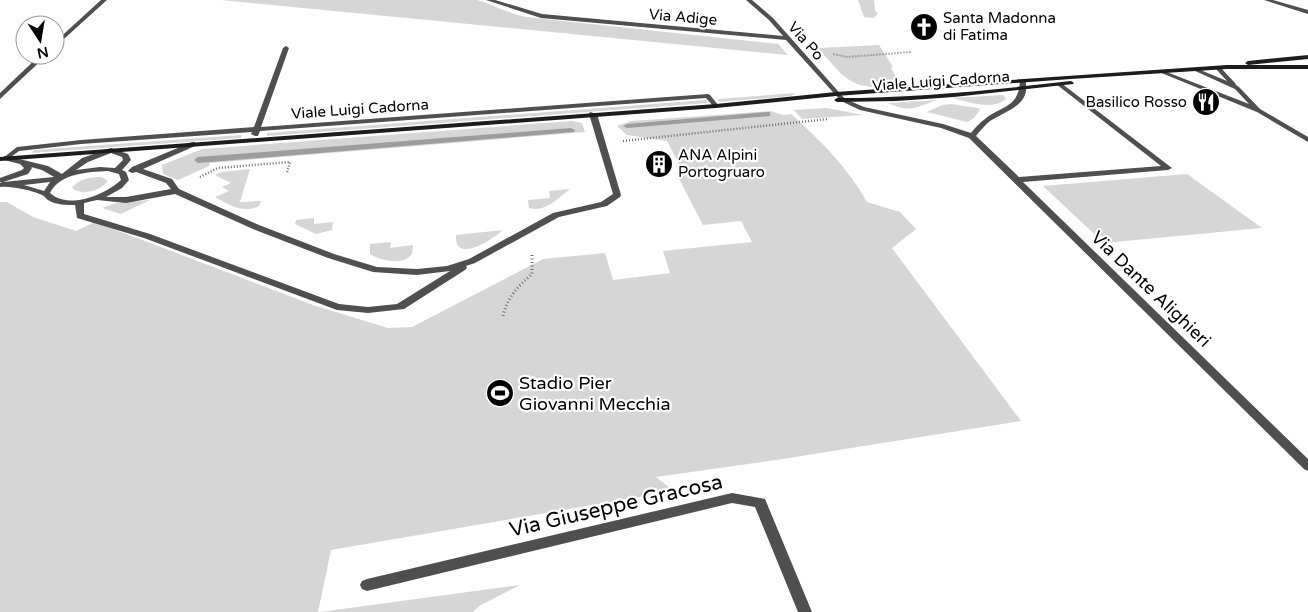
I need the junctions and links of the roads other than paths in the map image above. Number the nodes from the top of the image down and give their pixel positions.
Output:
1 (104, 0) edge
2 (489, 0) edge
3 (749, 0) edge
4 (1267, 0) edge
5 (1308, 12) edge
6 (65, 36) edge
7 (787, 38) junction
8 (286, 48) dead end
9 (1308, 57) edge
10 (34, 65) edge
11 (1308, 67) edge
12 (1218, 68) junction
13 (1227, 68) junction
14 (1196, 70) junction
15 (1162, 72) junction
16 (1090, 78) junction
17 (1023, 80) junction
18 (1059, 84) junction
19 (1237, 88) junction
20 (1024, 89) junction
21 (836, 94) junction
22 (0, 97) edge
23 (793, 99) junction
24 (843, 100) junction
25 (716, 106) junction
26 (1259, 111) junction
27 (593, 114) junction
28 (256, 130) junction
29 (972, 136) junction
30 (253, 140) junction
31 (1308, 140) edge
32 (192, 144) junction
33 (111, 150) junction
34 (3, 159) edge
35 (23, 162) junction
36 (135, 169) junction
37 (117, 170) junction
38 (124, 175) junction
39 (62, 178) junction
40 (0, 180) edge
41 (1016, 180) junction
42 (0, 185) edge
43 (176, 191) junction
44 (46, 194) junction
45 (93, 198) junction
46 (80, 201) junction
47 (472, 261) junction
48 (1308, 466) edge
49 (367, 585) dead end
50 (805, 612) edge

1 - 6 street
2 - 7 street, Via Adige
3 - 7 street, Via Po
4 - 5 street
7 - 21 street, Via Po
8 - 28 street
9 - 13 main road, Viale Luigi Cadorna
10 - 22 street
11 - 13 main road, Viale Luigi Cadorna
12 - 13 main road, Viale Luigi Cadorna
12 - 14 main road, Viale Luigi Cadorna
12 - 19 street
14 - 15 main road, Viale Luigi Cadorna
14 - 19 street
15 - 16 main road, Viale Luigi Cadorna
15 - 26 street
16 - 17 main road, Viale Luigi Cadorna
16 - 18 main road, Viale Luigi Cadorna
17 - 20 street
17 - 21 main road, Viale Luigi Cadorna
18 - 20 main road, Viale Luigi Cadorna
18 - 41 street
19 - 26 street
20 - 24 main road, Viale Luigi Cadorna
20 - 29 street
21 - 23 main road, Viale Luigi Cadorna
21 - 24 street, Via Po
23 - 24 main road, Viale Luigi Cadorna
23 - 25 main road, Viale Luigi Cadorna
24 - 29 street, Via Dante Alighieri
25 - 27 main road, Viale Luigi Cadorna
25 - 28 street, Viale Luigi Cadorna
26 - 31 street
27 - 30 main road, Viale Luigi Cadorna
27 - 47 street
28 - 30 street
28 - 34 street, Viale Luigi Cadorna
29 - 41 street, Via Dante Alighieri
30 - 32 main road, Viale Luigi Cadorna
32 - 33 main road, Viale Luigi Cadorna
32 - 36 street
33 - 34 main road, Viale Luigi Cadorna
33 - 37 street
33 - 39 street
34 - 35 street
35 - 39 street
35 - 40 street
36 - 38 street
36 - 43 street
37 - 38 street
37 - 39 street
38 - 45 street
39 - 42 street
39 - 44 street
41 - 48 street, Via Dante Alighieri
42 - 44 street
43 - 45 street
43 - 47 street
44 - 46 street
45 - 46 street
46 - 47 street
49 - 50 street, Via Giuseppe Gracosa

